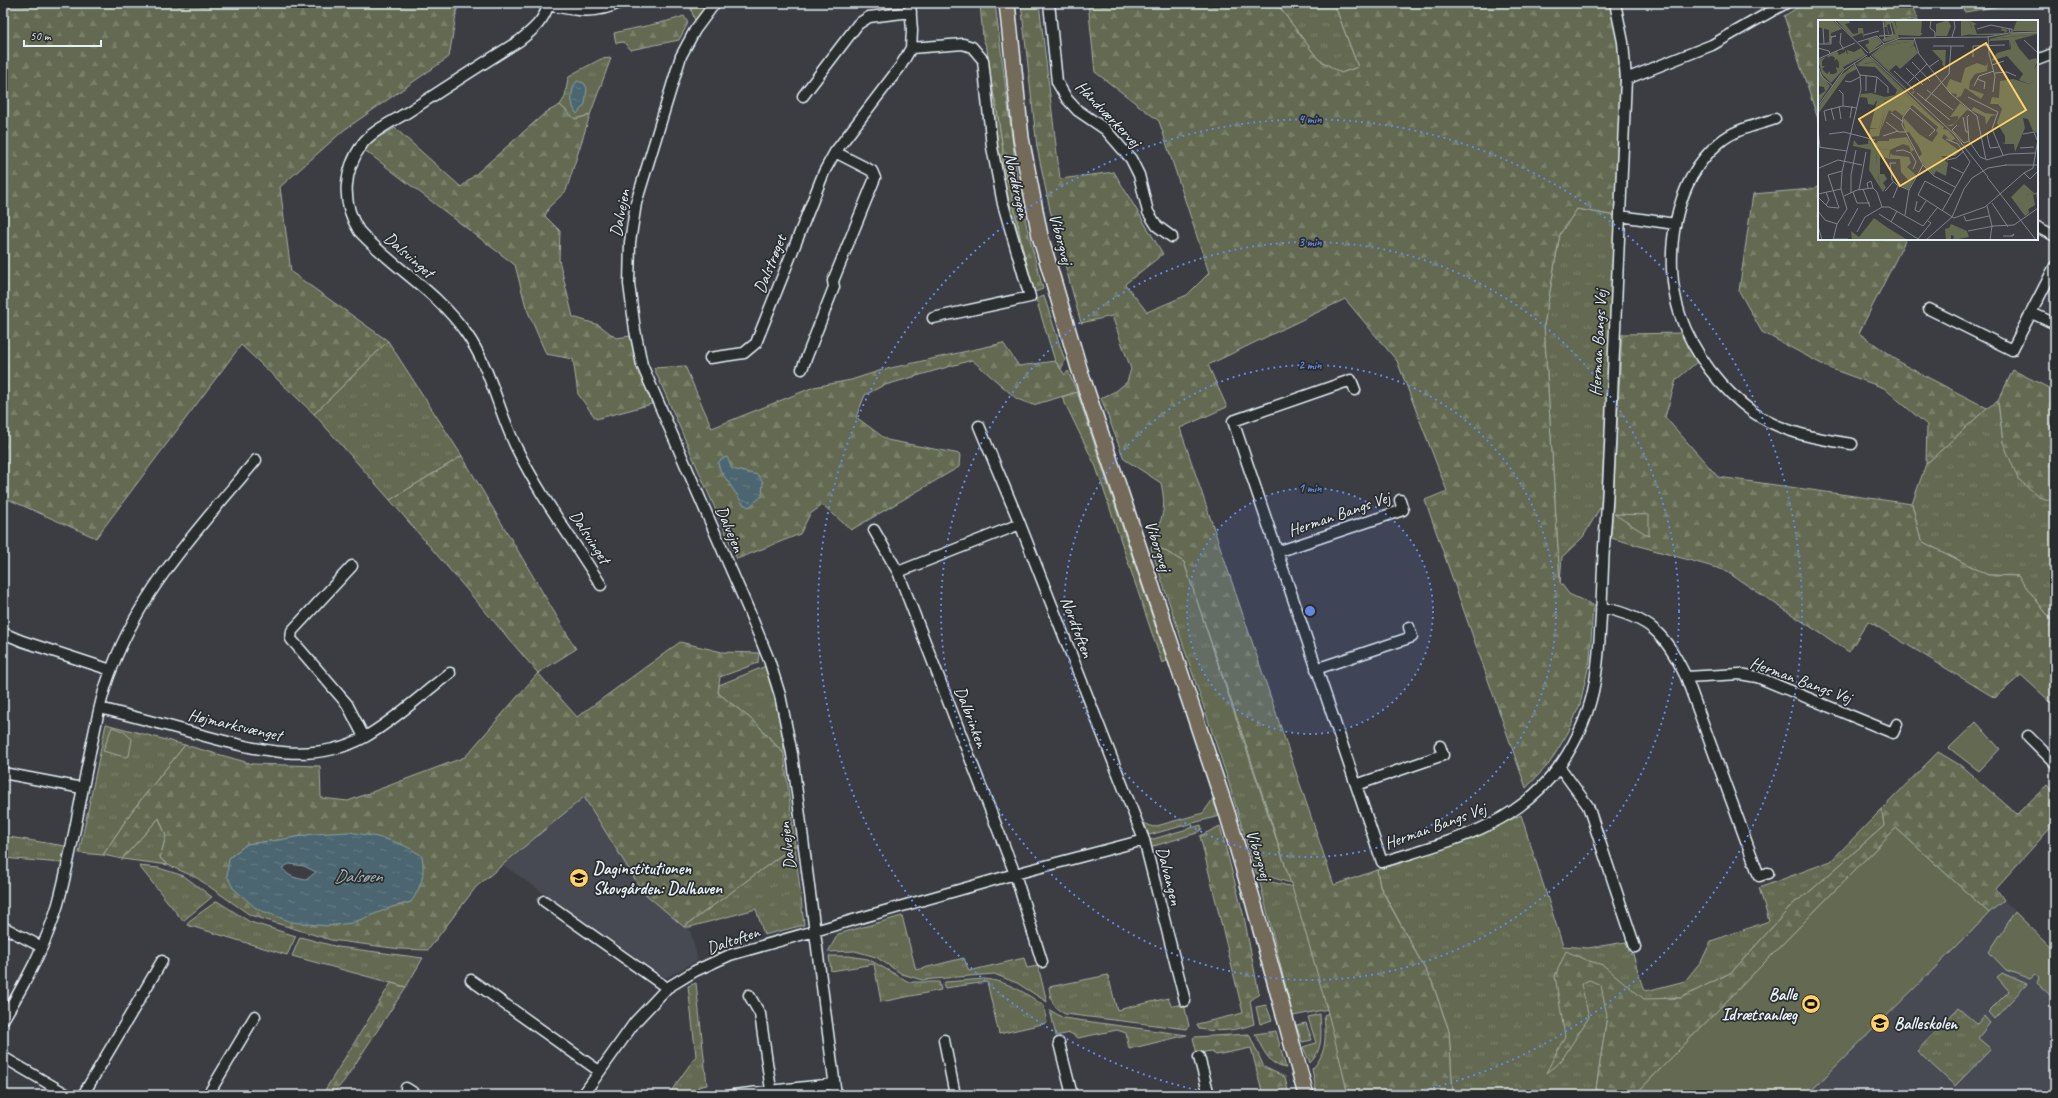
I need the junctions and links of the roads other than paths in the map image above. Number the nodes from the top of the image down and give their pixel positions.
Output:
1 (619, 3) edge
2 (715, 3) edge
3 (1007, 3) edge
4 (1049, 3) edge
5 (1616, 3) edge
6 (1786, 3) edge
7 (548, 4) edge
8 (910, 7) edge
9 (910, 48) junction
10 (2055, 53) edge
11 (2038, 60) edge
12 (1626, 79) junction
13 (803, 96) dead end
14 (1776, 119) dead end
15 (835, 152) junction
16 (1620, 216) junction
17 (1675, 224) junction
18 (2038, 228) edge
19 (2055, 236) edge
20 (1172, 237) dead end
21 (2055, 266) edge
22 (1929, 309) dead end
23 (2032, 312) junction
24 (933, 318) dead end
25 (2055, 324) edge
26 (710, 358) dead end
27 (802, 369) dead end
28 (1355, 390) dead end
29 (979, 426) dead end
30 (1852, 444) dead end
31 (256, 460) dead end
32 (1400, 500) dead end
33 (1020, 524) junction
34 (874, 530) dead end
35 (1277, 552) junction
36 (352, 566) dead end
37 (898, 572) junction
38 (601, 585) dead end
39 (1601, 607) junction
40 (1409, 627) dead end
41 (3, 633) edge
42 (1316, 669) junction
43 (111, 670) junction
44 (450, 673) dead end
45 (1686, 677) junction
46 (100, 708) junction
47 (1897, 724) dead end
48 (2028, 736) dead end
49 (364, 737) junction
50 (1440, 746) dead end
51 (2055, 763) edge
52 (1559, 766) junction
53 (3, 773) edge
54 (1356, 785) junction
55 (82, 788) junction
56 (1144, 840) junction
57 (1768, 873) dead end
58 (1014, 874) junction
59 (544, 901) dead end
60 (3, 927) edge
61 (814, 932) junction
62 (42, 947) junction
63 (1635, 947) dead end
64 (162, 961) dead end
65 (1042, 962) dead end
66 (471, 980) dead end
67 (667, 988) junction
68 (749, 995) dead end
69 (1185, 1001) dead end
70 (255, 1016) dead end
71 (3, 1020) edge
72 (944, 1040) dead end
73 (1059, 1043) dead end
74 (3, 1057) edge
75 (1199, 1057) dead end
76 (600, 1071) junction
77 (834, 1084) junction
78 (406, 1088) dead end
79 (770, 1090) junction
80 (68, 1095) edge
81 (83, 1095) edge
82 (208, 1095) edge
83 (417, 1095) edge
84 (583, 1095) edge
85 (733, 1095) edge
86 (836, 1095) edge
87 (955, 1095) edge
88 (1072, 1095) edge
89 (1209, 1095) edge
90 (1306, 1095) edge

1 - 7 street, Dalsvinget
2 - 61 street, Dalvejen
3 - 90 main road, Viborgvej
4 - 20 street, Håndværkervej
5 - 12 street, Herman Bangs Vej
6 - 12 street
7 - 38 street, Dalsvinget
8 - 9 street, Dalstrøget
8 - 13 street, Dalstrøget
9 - 15 street, Dalstrøget
9 - 24 street, Nordkrogen
10 - 11 street
12 - 16 street, Herman Bangs Vej
14 - 17 street
15 - 26 street, Dalstrøget
15 - 27 street
16 - 17 street
16 - 39 street, Herman Bangs Vej
17 - 30 street
18 - 19 street
21 - 23 street
22 - 23 street
23 - 25 street
28 - 35 street, Herman Bangs Vej
29 - 33 street, Nordtoften
31 - 43 street
32 - 35 street, Herman Bangs Vej
33 - 37 street
33 - 56 street, Nordtoften
34 - 37 street, Dalbrinken
35 - 42 street, Herman Bangs Vej
36 - 49 street
37 - 58 street, Dalbrinken
39 - 45 street
39 - 52 street, Herman Bangs Vej
40 - 42 street
41 - 43 street
42 - 54 street, Herman Bangs Vej
43 - 46 street
44 - 49 street, Højmarksvænget
45 - 47 street, Herman Bangs Vej
45 - 57 street
46 - 49 street, Højmarksvænget
46 - 55 street
48 - 51 street
50 - 54 street
52 - 54 street, Herman Bangs Vej
52 - 63 street
53 - 55 street
55 - 62 street
56 - 58 street, Dalvangen
56 - 69 street, Dalvangen
58 - 61 street, Dalvangen
58 - 65 street
59 - 67 street
60 - 62 street
61 - 67 street, Daltoften
61 - 77 street, Dalvejen
62 - 71 street
64 - 81 street
66 - 76 street
67 - 76 street, Daltoften
68 - 79 street
70 - 82 street
72 - 87 street
73 - 88 street
74 - 80 street
75 - 89 street
76 - 84 street, Daltoften
77 - 79 street
77 - 86 street, Dalvejen
78 - 83 street
79 - 85 street

